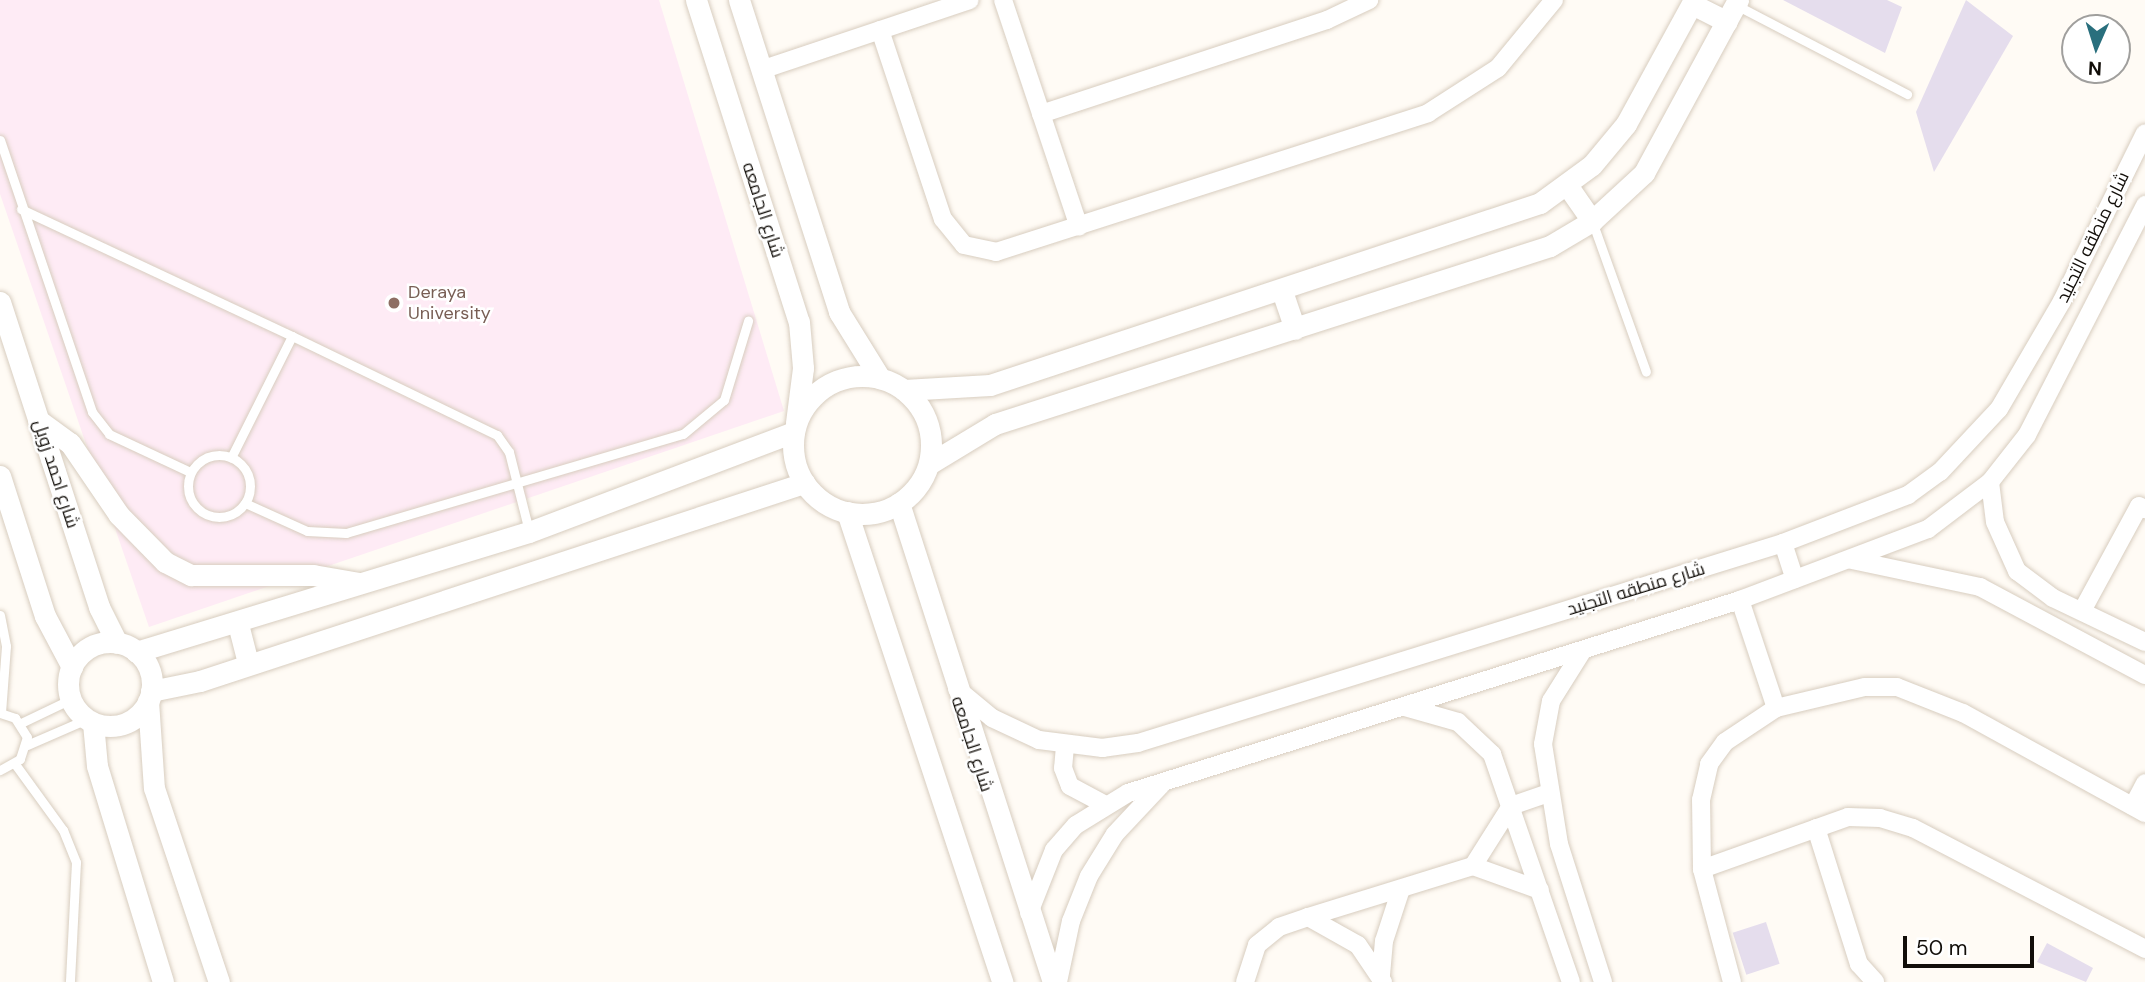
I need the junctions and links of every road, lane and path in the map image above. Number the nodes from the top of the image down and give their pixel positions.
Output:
1 (696, 0) edge
2 (739, 0) edge
3 (970, 0) edge
4 (1003, 0) edge
5 (1369, 0) edge
6 (1554, 0) edge
7 (1693, 2) edge
8 (1734, 9) edge
9 (880, 30) junction
10 (761, 70) junction
11 (1907, 94) dead end
12 (1041, 114) junction
13 (2145, 133) edge
14 (0, 140) edge
15 (1567, 185) junction
16 (2145, 205) edge
17 (21, 209) junction
18 (1592, 221) junction
19 (1079, 227) junction
20 (2145, 233) edge
21 (2121, 252) junction
22 (1282, 291) junction
23 (1, 309) edge
24 (748, 321) dead end
25 (1295, 329) junction
26 (292, 336) junction
27 (1646, 372) dead end
28 (880, 378) junction
29 (904, 390) junction
30 (38, 420) junction
31 (795, 428) junction
32 (231, 458) junction
33 (929, 464) junction
34 (190, 472) junction
35 (0, 476) edge
36 (1990, 482) junction
37 (804, 483) junction
38 (514, 486) junction
39 (245, 503) junction
40 (899, 503) junction
41 (2143, 503) edge
42 (847, 512) junction
43 (529, 532) junction
44 (1783, 543) junction
45 (1849, 560) junction
46 (1795, 579) junction
47 (364, 584) junction
48 (2053, 597) junction
49 (1740, 600) junction
50 (2082, 611) junction
51 (0, 615) edge
52 (2040, 618) junction
53 (238, 624) junction
54 (2145, 642) edge
55 (126, 648) junction
56 (1584, 650) junction
57 (248, 663) junction
58 (72, 667) junction
59 (2145, 675) edge
60 (953, 684) junction
61 (150, 696) junction
62 (71, 699) junction
63 (1401, 707) junction
64 (1776, 708) junction
65 (0, 713) edge
66 (90, 721) junction
67 (20, 723) junction
68 (27, 745) junction
69 (1065, 746) junction
70 (15, 764) junction
71 (0, 770) edge
72 (1166, 781) junction
73 (2145, 783) edge
74 (1548, 793) junction
75 (1104, 804) junction
76 (1511, 806) junction
77 (2139, 809) edge
78 (1816, 828) junction
79 (1473, 866) junction
80 (1702, 869) junction
81 (1540, 890) junction
82 (1400, 892) junction
83 (1029, 913) junction
84 (1308, 917) junction
85 (2145, 949) edge
86 (1600, 974) edge
87 (1382, 978) edge
88 (1569, 978) edge
89 (70, 982) edge
90 (163, 982) edge
91 (219, 982) edge
92 (1002, 982) edge
93 (1056, 982) edge
94 (1245, 982) edge
95 (1732, 982) edge
96 (1875, 982) edge

1 - 31 street, شارع الجامعه
2 - 10 street
3 - 9 street
4 - 12 street
5 - 12 street
6 - 19 street
7 - 8 street
7 - 15 street
8 - 11 lane
8 - 18 street
9 - 10 street
9 - 19 street
10 - 28 street
12 - 19 street
13 - 44 street, شارع منطقه التجنيد
14 - 17 lane
15 - 18 street
15 - 22 street
16 - 21 street, شارع منطقه التجنيد
17 - 26 lane
17 - 34 lane
18 - 25 street
18 - 27 lane
20 - 21 street
21 - 36 street, شارع منطقه التجنيد
22 - 25 street
22 - 29 street
23 - 30 street, شارع احمد زويل
24 - 38 lane
25 - 33 street
26 - 32 lane
26 - 38 lane
28 - 29 street
28 - 31 street
29 - 33 street
30 - 47 street
30 - 55 street, شارع احمد زويل
31 - 37 street
31 - 43 street
32 - 34 lane
32 - 39 lane
33 - 40 street
34 - 39 lane
35 - 58 street
36 - 45 street, شارع منطقه التجنيد
36 - 48 street
37 - 42 street
37 - 57 street
38 - 39 lane
38 - 43 lane
40 - 42 street
40 - 60 street, شارع الجامعه
41 - 50 street
42 - 92 street
43 - 47 street
44 - 46 street
44 - 69 street, شارع منطقه التجنيد
45 - 46 street, شارع منطقه التجنيد
45 - 52 street
46 - 49 street, شارع منطقه التجنيد
47 - 53 street
48 - 50 street
48 - 52 street
49 - 56 street, شارع منطقه التجنيد
49 - 64 street
50 - 54 street
51 - 65 lane
52 - 59 street
53 - 55 street
53 - 57 street
55 - 58 street
55 - 61 street
56 - 63 street, شارع منطقه التجنيد
56 - 74 street
57 - 61 street
58 - 62 street
60 - 69 street, شارع منطقه التجنيد
60 - 83 street, شارع الجامعه
61 - 66 street
61 - 91 street
62 - 66 street
62 - 67 lane
63 - 72 street, شارع منطقه التجنيد
63 - 76 street
64 - 77 street
64 - 80 street
65 - 67 lane
66 - 68 lane
66 - 90 street
67 - 68 lane
68 - 70 lane
69 - 75 street
70 - 71 lane
70 - 89 lane
72 - 75 street, شارع منطقه التجنيد
72 - 93 street
73 - 77 street
74 - 76 street
74 - 86 street
75 - 83 street, شارع منطقه التجنيد
76 - 79 street
76 - 81 street
78 - 80 street
78 - 85 street
78 - 96 street
79 - 81 street
79 - 82 street
80 - 95 street
81 - 88 street
82 - 84 street
82 - 87 street
83 - 93 street, شارع الجامعه
84 - 87 street
84 - 94 street
86 - 88 street

